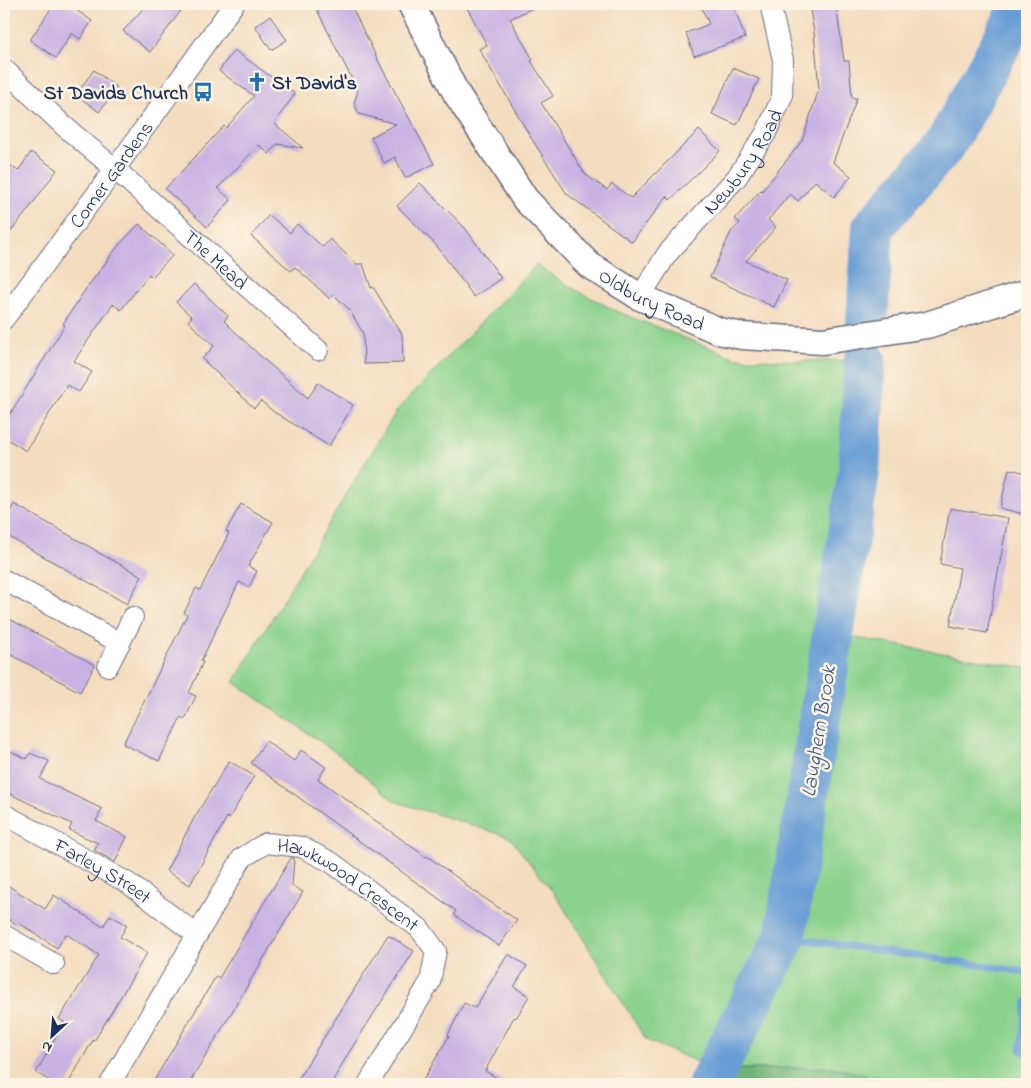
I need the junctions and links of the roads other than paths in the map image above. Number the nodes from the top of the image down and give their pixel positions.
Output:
1 (234, 4) edge
2 (410, 4) edge
3 (770, 4) edge
4 (4, 68) edge
5 (115, 169) junction
6 (1027, 293) edge
7 (640, 296) junction
8 (7, 309) edge
9 (318, 350) dead end
10 (4, 580) edge
11 (133, 617) dead end
12 (120, 643) junction
13 (108, 666) dead end
14 (4, 814) edge
15 (4, 935) edge
16 (197, 935) junction
17 (54, 964) dead end
18 (110, 1084) edge
19 (368, 1084) edge

1 - 5 street, Comer Gardens
2 - 7 street, Oldbury Road
3 - 7 street, Newbury Road
4 - 5 street, The Mead
5 - 8 street, Comer Gardens
5 - 9 street, The Mead
6 - 7 street, Oldbury Road
10 - 12 street
11 - 12 street
12 - 13 street
14 - 16 street, Farley Street
15 - 17 street
16 - 18 street, Hawkwood Crescent
16 - 19 street, Hawkwood Crescent

